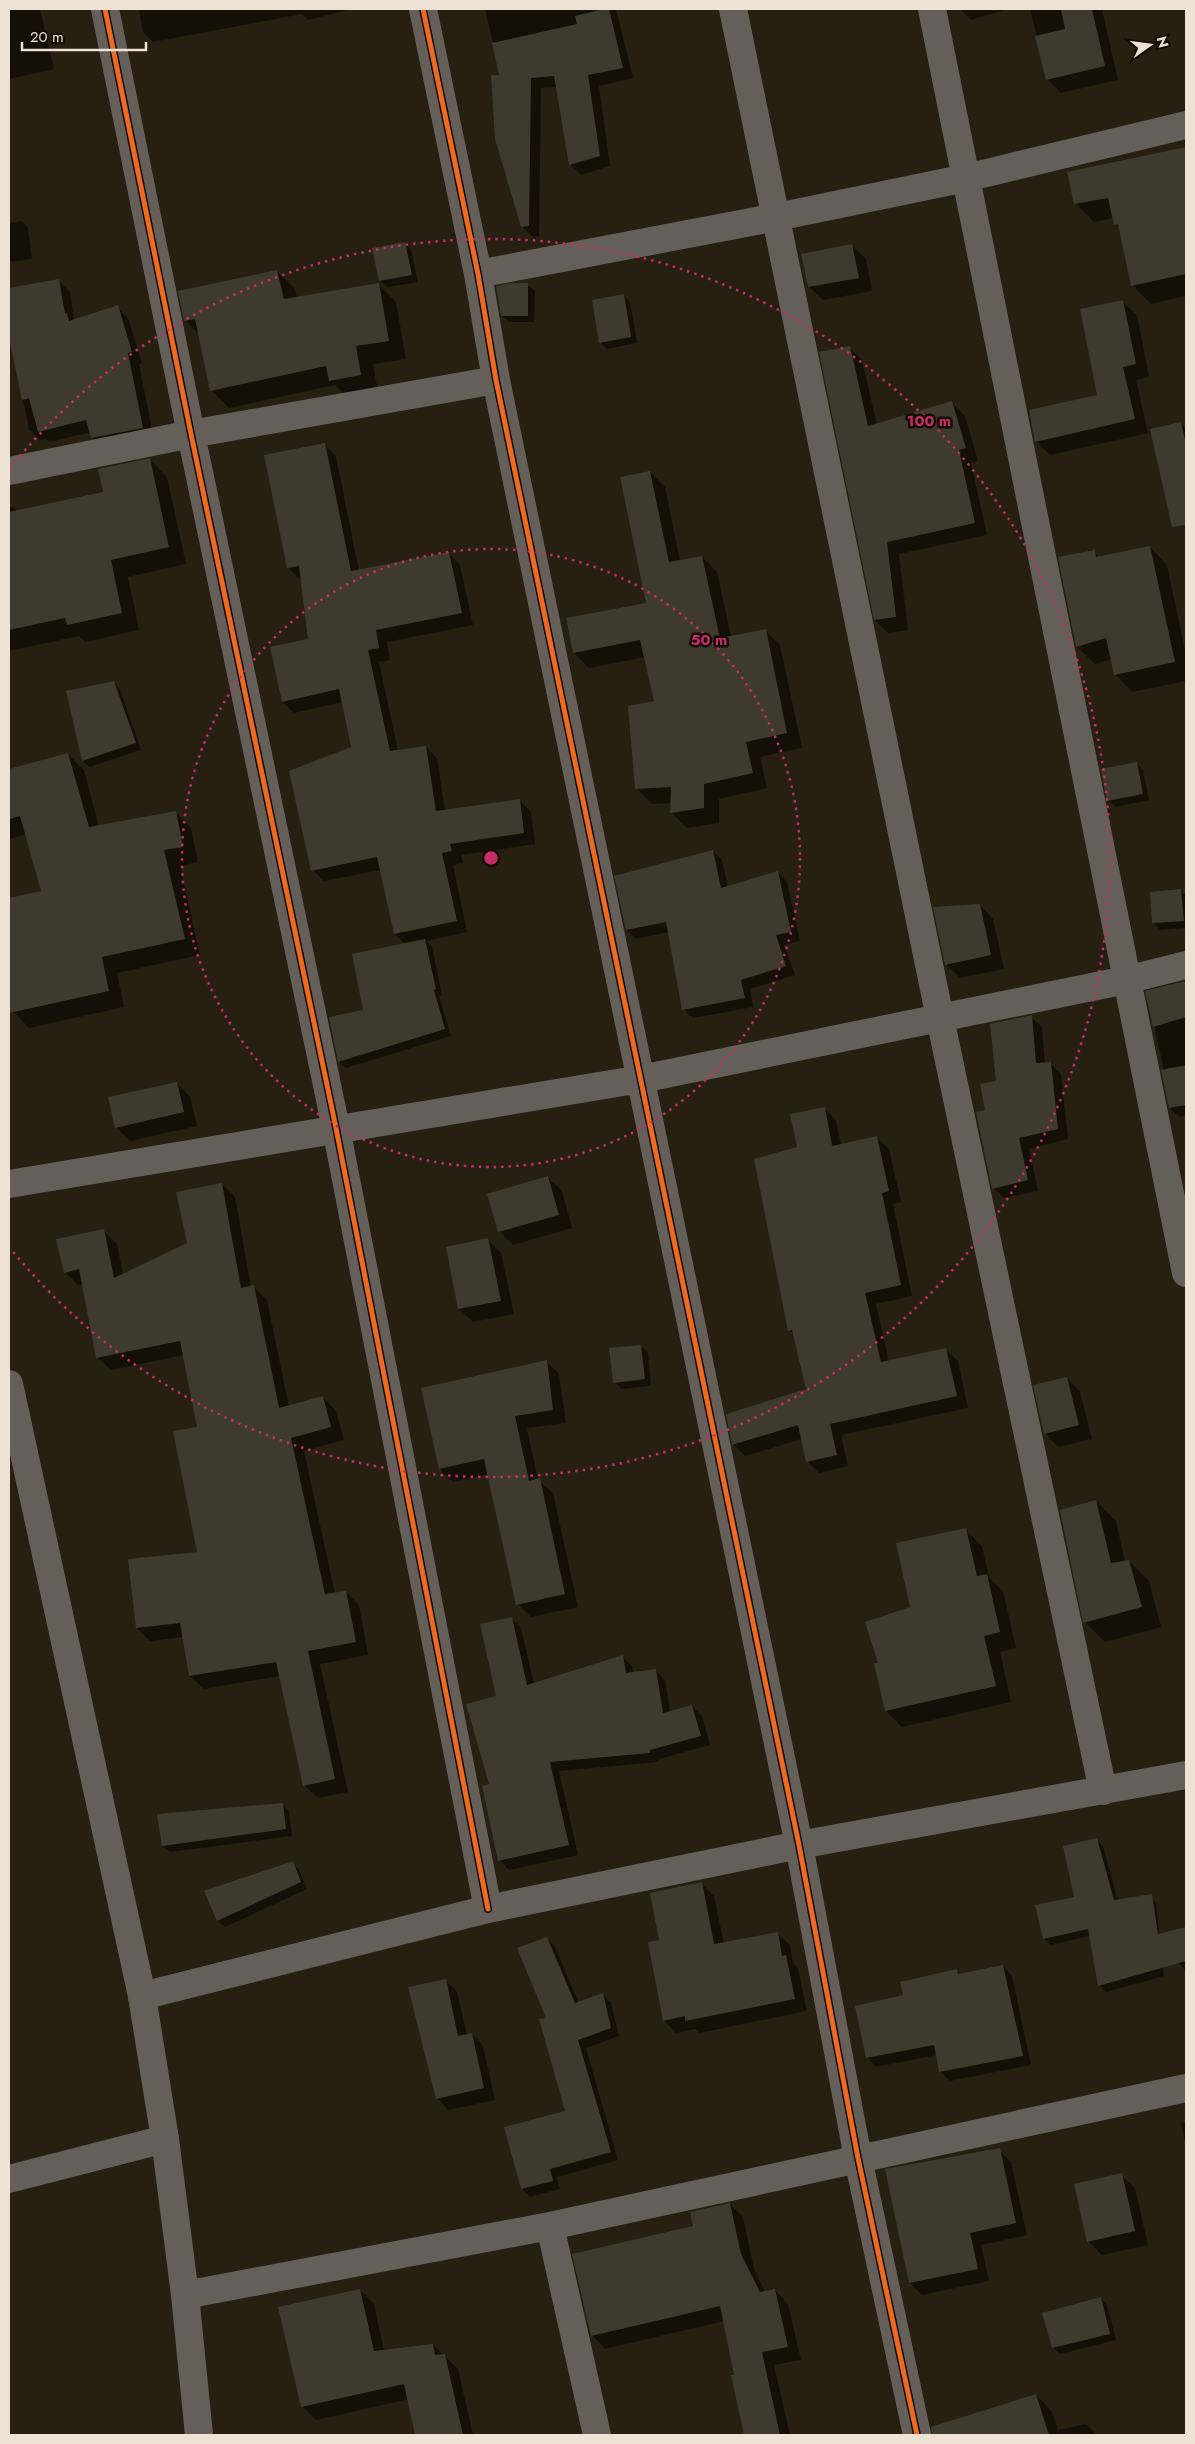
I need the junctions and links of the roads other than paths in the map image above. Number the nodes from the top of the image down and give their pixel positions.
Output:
1 (105, 9) edge
2 (423, 9) edge
3 (733, 9) edge
4 (932, 9) edge
5 (1186, 125) edge
6 (966, 178) junction
7 (777, 217) junction
8 (478, 274) junction
9 (496, 380) junction
10 (190, 434) junction
11 (9, 471) edge
12 (1186, 965) edge
13 (1126, 980) junction
14 (940, 1018) junction
15 (641, 1079) junction
16 (336, 1128) junction
17 (9, 1184) edge
18 (1186, 1273) edge
19 (9, 1384) edge
20 (1186, 1775) edge
21 (1103, 1791) junction
22 (799, 1845) junction
23 (488, 1909) junction
24 (142, 1996) junction
25 (1186, 2088) edge
26 (165, 2139) junction
27 (858, 2158) junction
28 (9, 2179) edge
29 (550, 2226) junction
30 (185, 2295) junction
31 (199, 2435) edge
32 (597, 2435) edge
33 (917, 2435) edge

1 - 10 street
2 - 8 street
3 - 7 street
4 - 6 street
5 - 6 street
6 - 7 street
6 - 13 street
7 - 8 street
7 - 14 street
8 - 9 street
9 - 10 street
9 - 15 street
10 - 11 street
10 - 16 street
12 - 13 street
13 - 14 street
13 - 18 street
14 - 15 street
14 - 21 street
15 - 16 street
15 - 22 street
16 - 17 street
16 - 23 street
19 - 24 street
20 - 21 street
21 - 22 street
22 - 23 street
22 - 27 street
23 - 24 street
24 - 26 street
25 - 27 street
26 - 28 street
26 - 30 street
27 - 29 street
27 - 33 street
29 - 30 street
29 - 32 street
30 - 31 street

